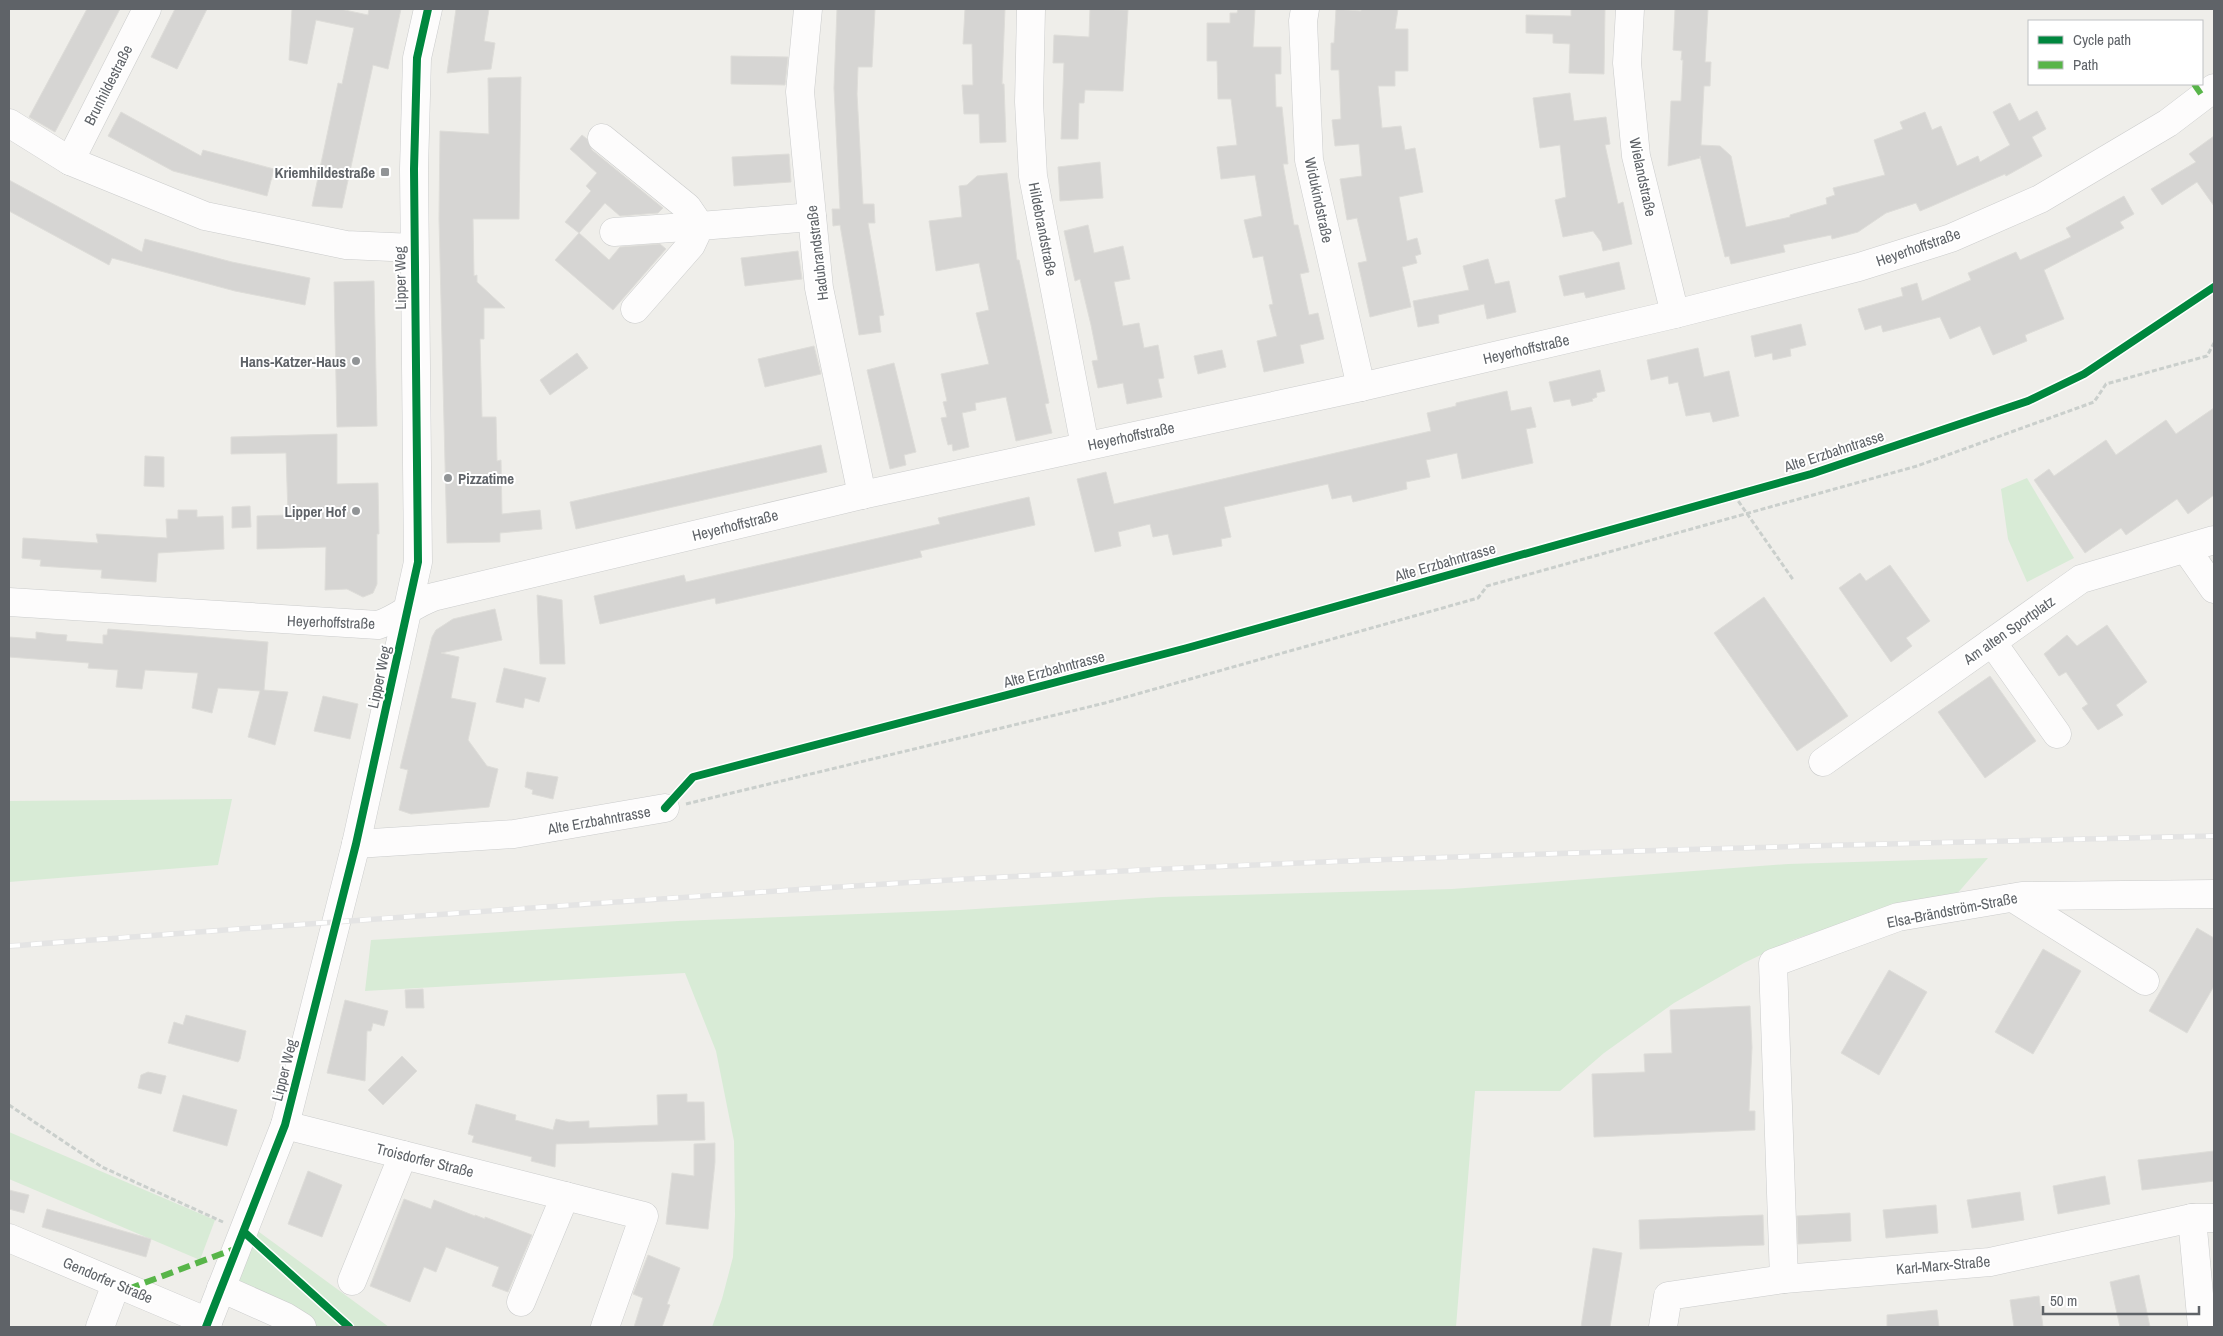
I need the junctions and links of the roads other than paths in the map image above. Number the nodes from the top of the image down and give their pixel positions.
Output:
1 (147, 9) edge
2 (428, 9) edge
3 (808, 9) edge
4 (1031, 9) edge
5 (1305, 9) edge
6 (1630, 9) edge
7 (2214, 88) edge
8 (9, 123) edge
9 (602, 138) dead end
10 (70, 161) junction
11 (812, 217) junction
12 (700, 226) junction
13 (614, 232) dead end
14 (414, 248) junction
15 (635, 309) dead end
16 (1675, 314) junction
17 (1361, 387) junction
18 (1085, 446) junction
19 (862, 495) junction
20 (2214, 540) edge
21 (2186, 548) junction
22 (2214, 589) edge
23 (9, 602) edge
24 (408, 608) junction
25 (1992, 642) junction
26 (2058, 734) dead end
27 (1823, 762) dead end
28 (665, 808) road end
29 (356, 844) junction
30 (2214, 894) edge
31 (2013, 898) junction
32 (2145, 981) dead end
33 (284, 1124) junction
34 (403, 1154) junction
35 (564, 1196) junction
36 (2203, 1218) edge
37 (9, 1238) edge
38 (1784, 1278) junction
39 (352, 1281) dead end
40 (116, 1284) junction
41 (222, 1288) junction
42 (521, 1302) dead end
43 (207, 1324) edge
44 (100, 1327) edge
45 (302, 1327) edge
46 (605, 1327) edge
47 (1663, 1327) edge
48 (2202, 1327) edge

1 - 10 street, Brunhildestraße
2 - 14 street, Lipper Weg
3 - 11 street, Hadubrandstraße
4 - 18 street, Hildebrandstraße
5 - 17 street, Widukindstraße
6 - 16 street, Wielandstraße
7 - 16 street, Heyerhoffstraße
8 - 10 street
9 - 12 street
10 - 14 street
11 - 12 street
11 - 19 street, Hadubrandstraße
12 - 13 street
12 - 15 street
14 - 24 street, Lipper Weg
16 - 17 street, Heyerhoffstraße
17 - 18 street, Heyerhoffstraße
18 - 19 street, Heyerhoffstraße
19 - 24 street, Heyerhoffstraße
20 - 21 street, Am alten Sportplatz
21 - 22 street
21 - 25 street, Am alten Sportplatz
23 - 24 street, Heyerhoffstraße
24 - 29 street, Lipper Weg
25 - 26 street
25 - 27 street, Am alten Sportplatz
28 - 29 street, Alte Erzbahntrasse
29 - 33 street, Lipper Weg
30 - 31 street, Elsa-Brändström-Straße
31 - 32 street
31 - 38 street, Elsa-Brändström-Straße
33 - 34 street, Troisdorfer Straße
33 - 41 street, Lipper Weg
34 - 35 street, Troisdorfer Straße
34 - 39 street
35 - 42 street
35 - 46 street, Troisdorfer Straße
36 - 38 street, Karl-Marx-Straße
36 - 48 street
37 - 40 street, Gendorfer Straße
38 - 47 street, Karl-Marx-Straße
40 - 43 street, Gendorfer Straße
40 - 44 street
41 - 43 street, Lipper Weg
41 - 45 street

